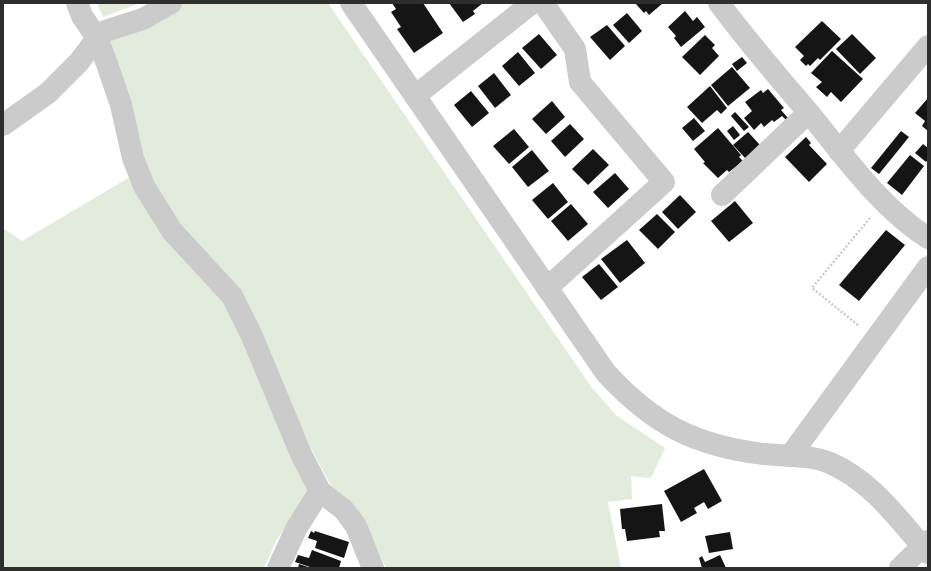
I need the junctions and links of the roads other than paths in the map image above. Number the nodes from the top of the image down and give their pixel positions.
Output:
1 (77, 3) edge
2 (171, 3) edge
3 (351, 3) edge
4 (532, 3) edge
5 (543, 3) edge
6 (719, 3) edge
7 (97, 38) junction
8 (928, 46) edge
9 (415, 96) junction
10 (808, 113) junction
11 (3, 125) edge
12 (839, 151) junction
13 (722, 195) dead end
14 (928, 238) edge
15 (928, 267) edge
16 (547, 288) junction
17 (790, 456) junction
18 (320, 491) junction
19 (926, 547) edge
20 (278, 568) edge
21 (373, 568) edge
22 (900, 568) edge

1 - 7 street
2 - 7 street
3 - 9 street
4 - 9 street
5 - 16 street
6 - 10 street
7 - 11 street
7 - 18 street
8 - 12 street
9 - 16 street
10 - 12 street
10 - 13 street
12 - 14 street
15 - 17 street
16 - 17 street
17 - 19 street
18 - 20 street
18 - 21 street
19 - 22 street

